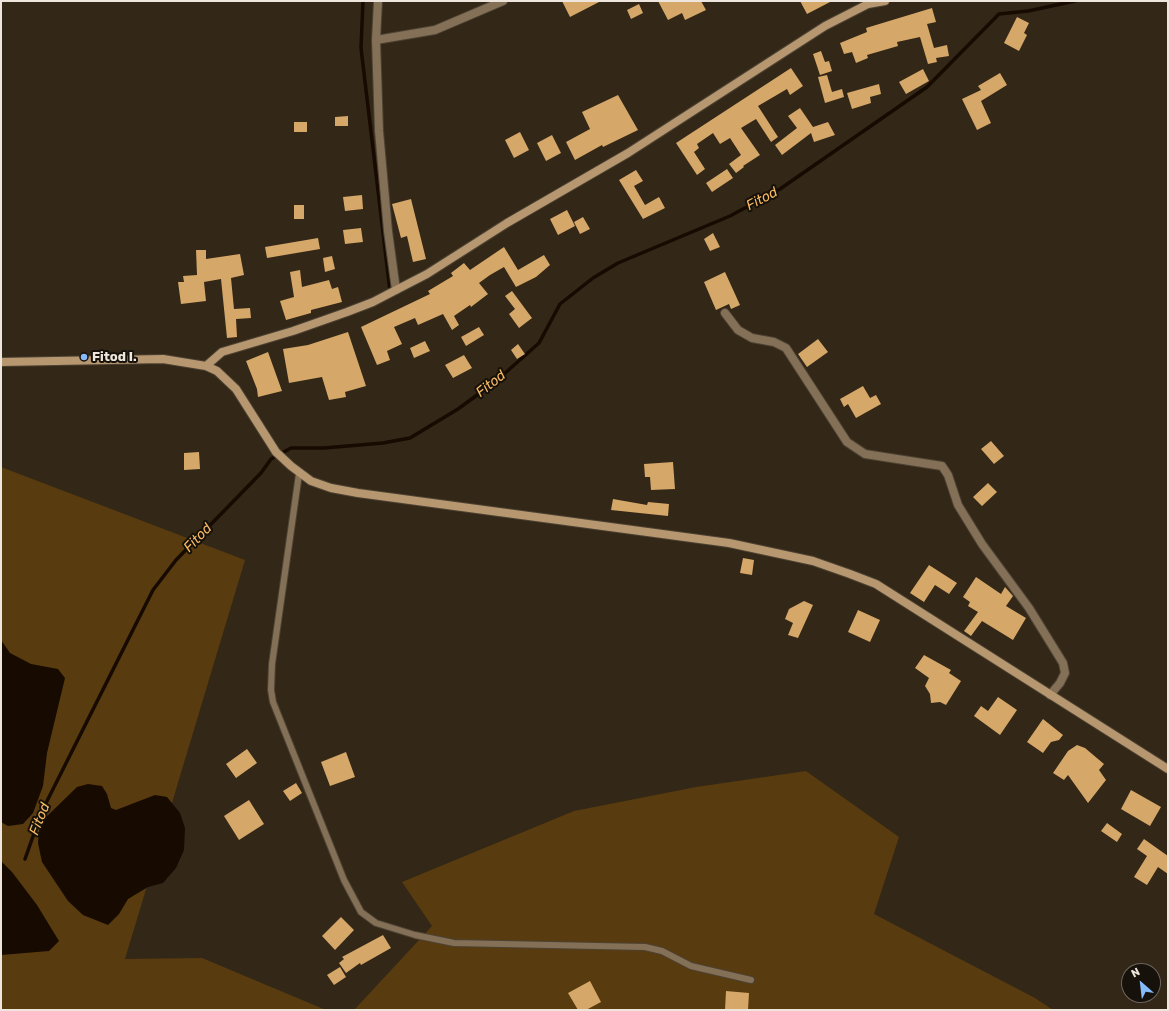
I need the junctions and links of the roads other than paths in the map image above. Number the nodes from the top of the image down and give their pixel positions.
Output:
1 (378, 1) edge
2 (502, 1) edge
3 (885, 1) edge
4 (867, 3) edge
5 (376, 40) junction
6 (396, 290) junction
7 (725, 313) dead end
8 (1, 362) edge
9 (206, 366) junction
10 (299, 474) junction
11 (1050, 695) junction
12 (1168, 769) edge
13 (751, 980) dead end

1 - 5 street
2 - 5 street
3 - 4 main road
4 - 6 main road
5 - 6 street
6 - 9 main road
7 - 11 street
8 - 9 main road
9 - 10 main road
10 - 11 main road
10 - 13 lane
11 - 12 main road

